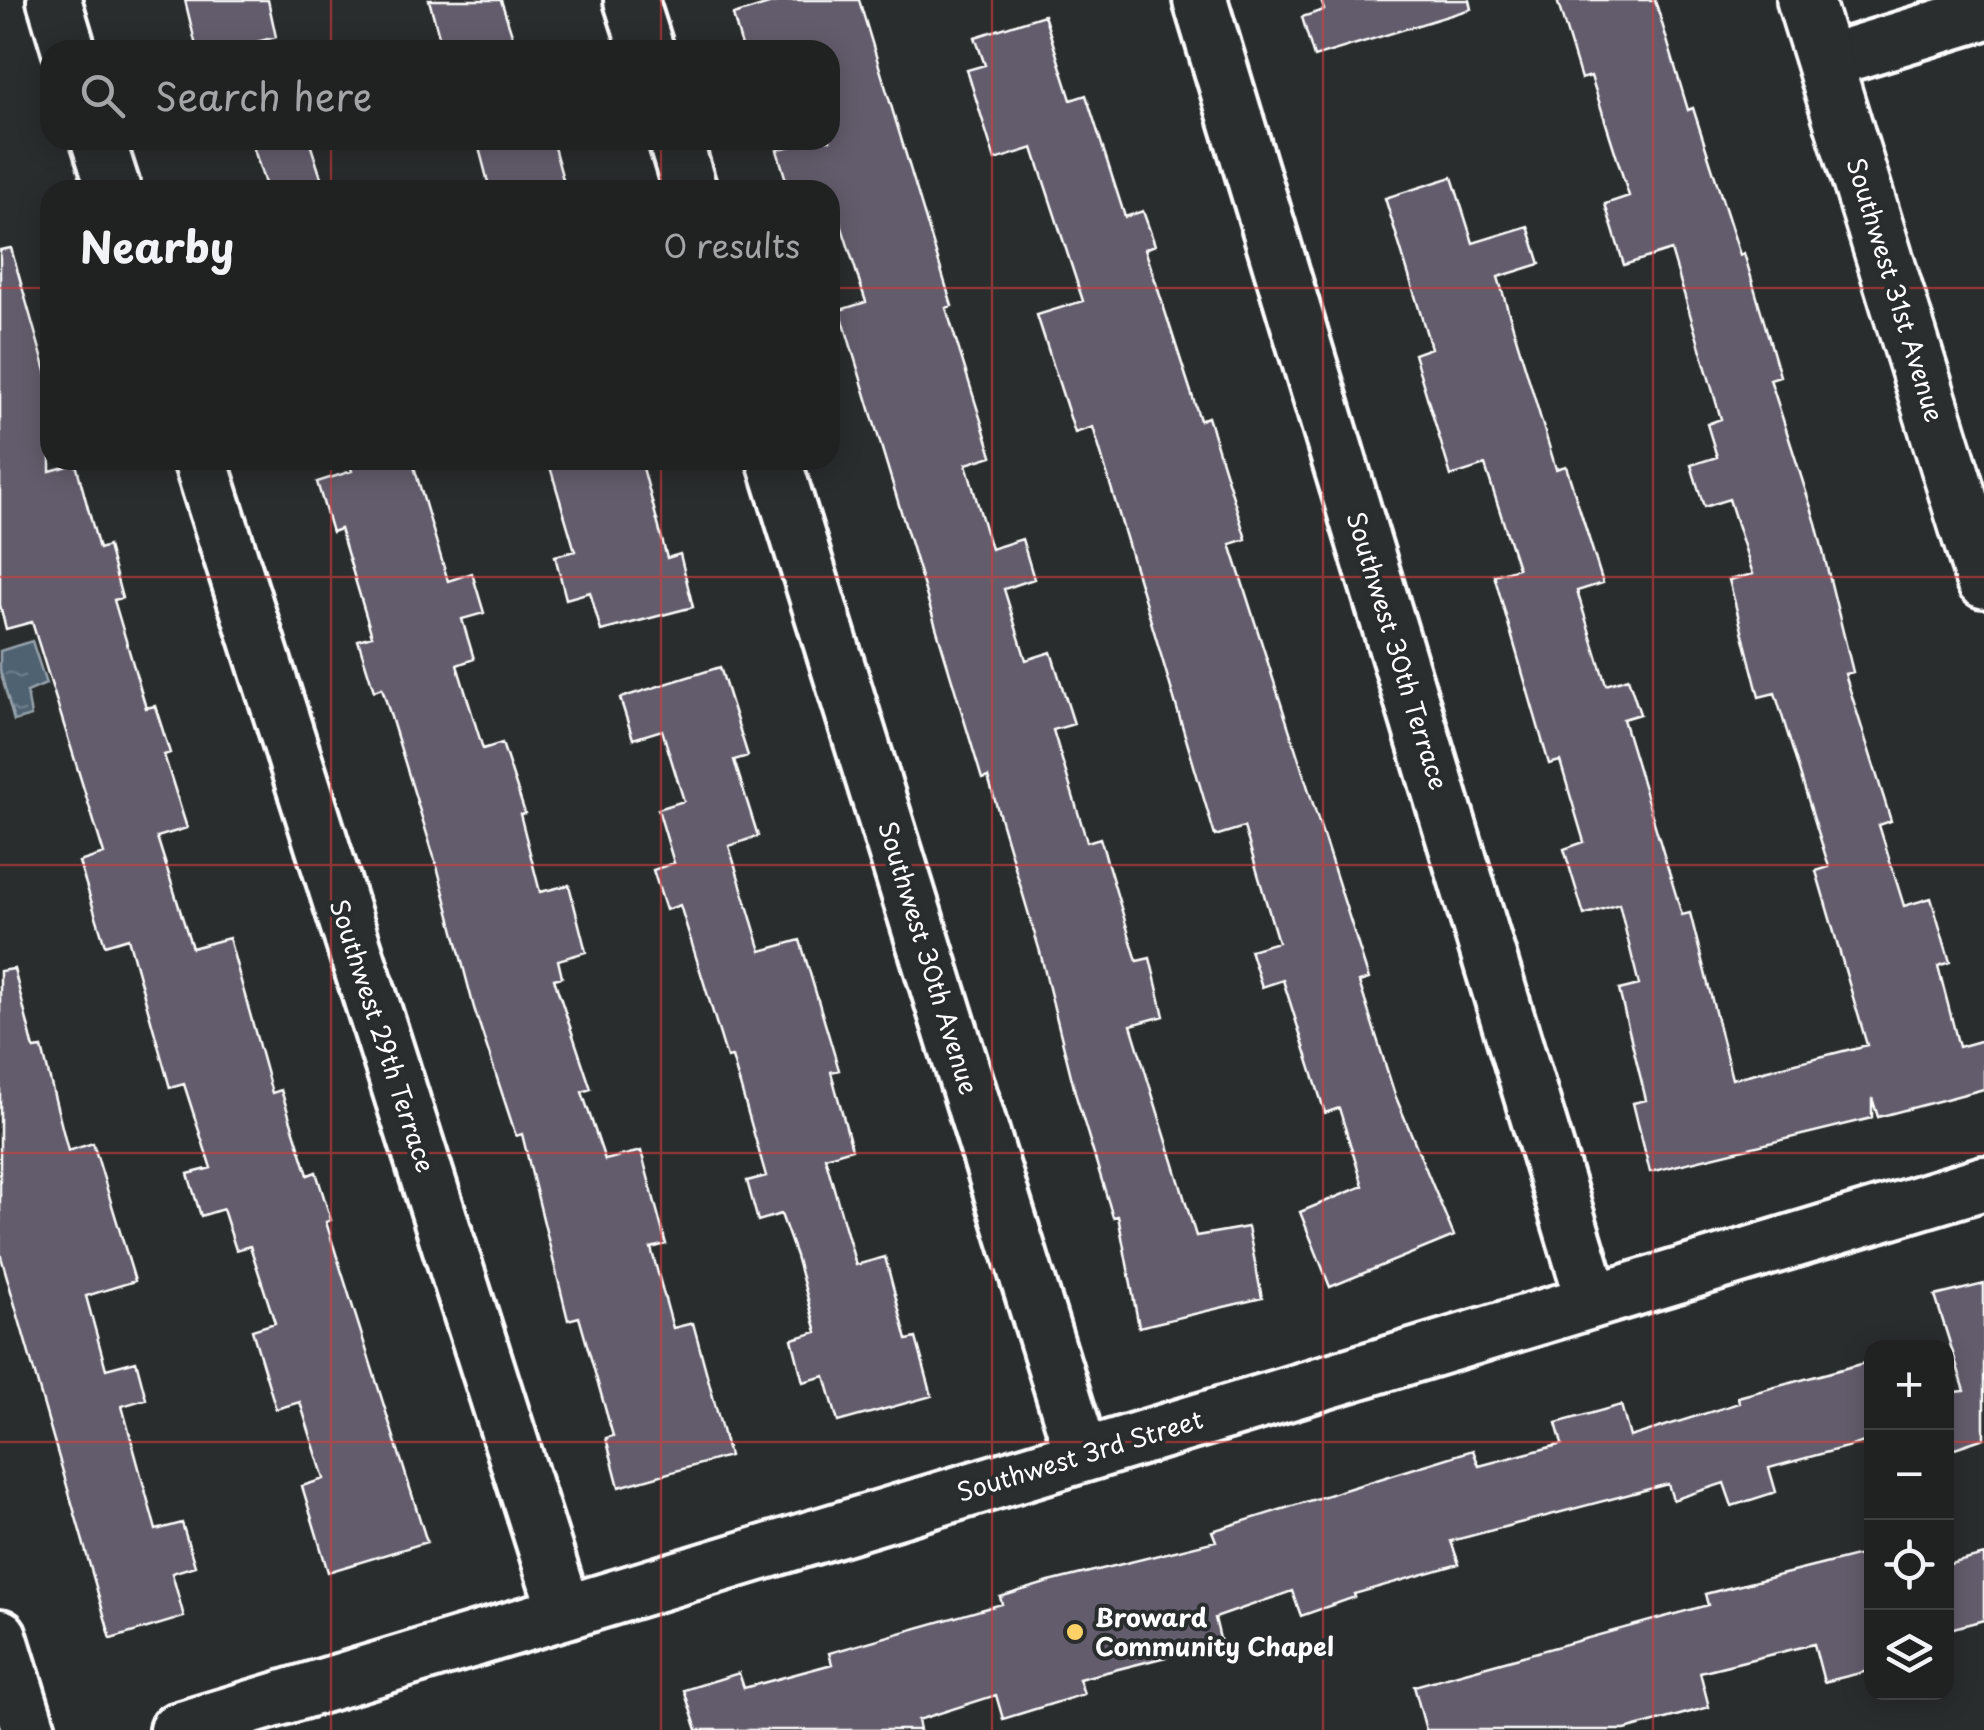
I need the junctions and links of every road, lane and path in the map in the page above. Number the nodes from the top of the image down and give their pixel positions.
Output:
1 (54, 0) edge
2 (631, 0) edge
3 (1200, 0) edge
4 (1805, 0) edge
5 (1984, 13) edge
6 (67, 40) edge
7 (644, 40) edge
8 (1824, 62) junction
9 (101, 150) edge
10 (677, 150) edge
11 (111, 180) edge
12 (687, 180) edge
13 (203, 470) edge
14 (777, 470) edge
15 (1984, 580) edge
16 (1984, 1183) edge
17 (1594, 1301) junction
18 (1082, 1455) junction
19 (565, 1612) junction
20 (0, 1636) edge
21 (29, 1730) edge
22 (176, 1730) edge

1 - 6 street
2 - 7 street
3 - 17 street, Southwest 30th Terrace
4 - 8 main road, Southwest 31st Avenue
5 - 8 street
8 - 15 main road, Southwest 31st Avenue
9 - 11 street
10 - 12 street
13 - 19 street, Southwest 29th Terrace
14 - 18 street, Southwest 30th Avenue
16 - 17 street, Southwest 3rd Street
17 - 18 street, Southwest 3rd Street
18 - 19 street, Southwest 3rd Street
19 - 22 street, Southwest 3rd Street
20 - 21 street

